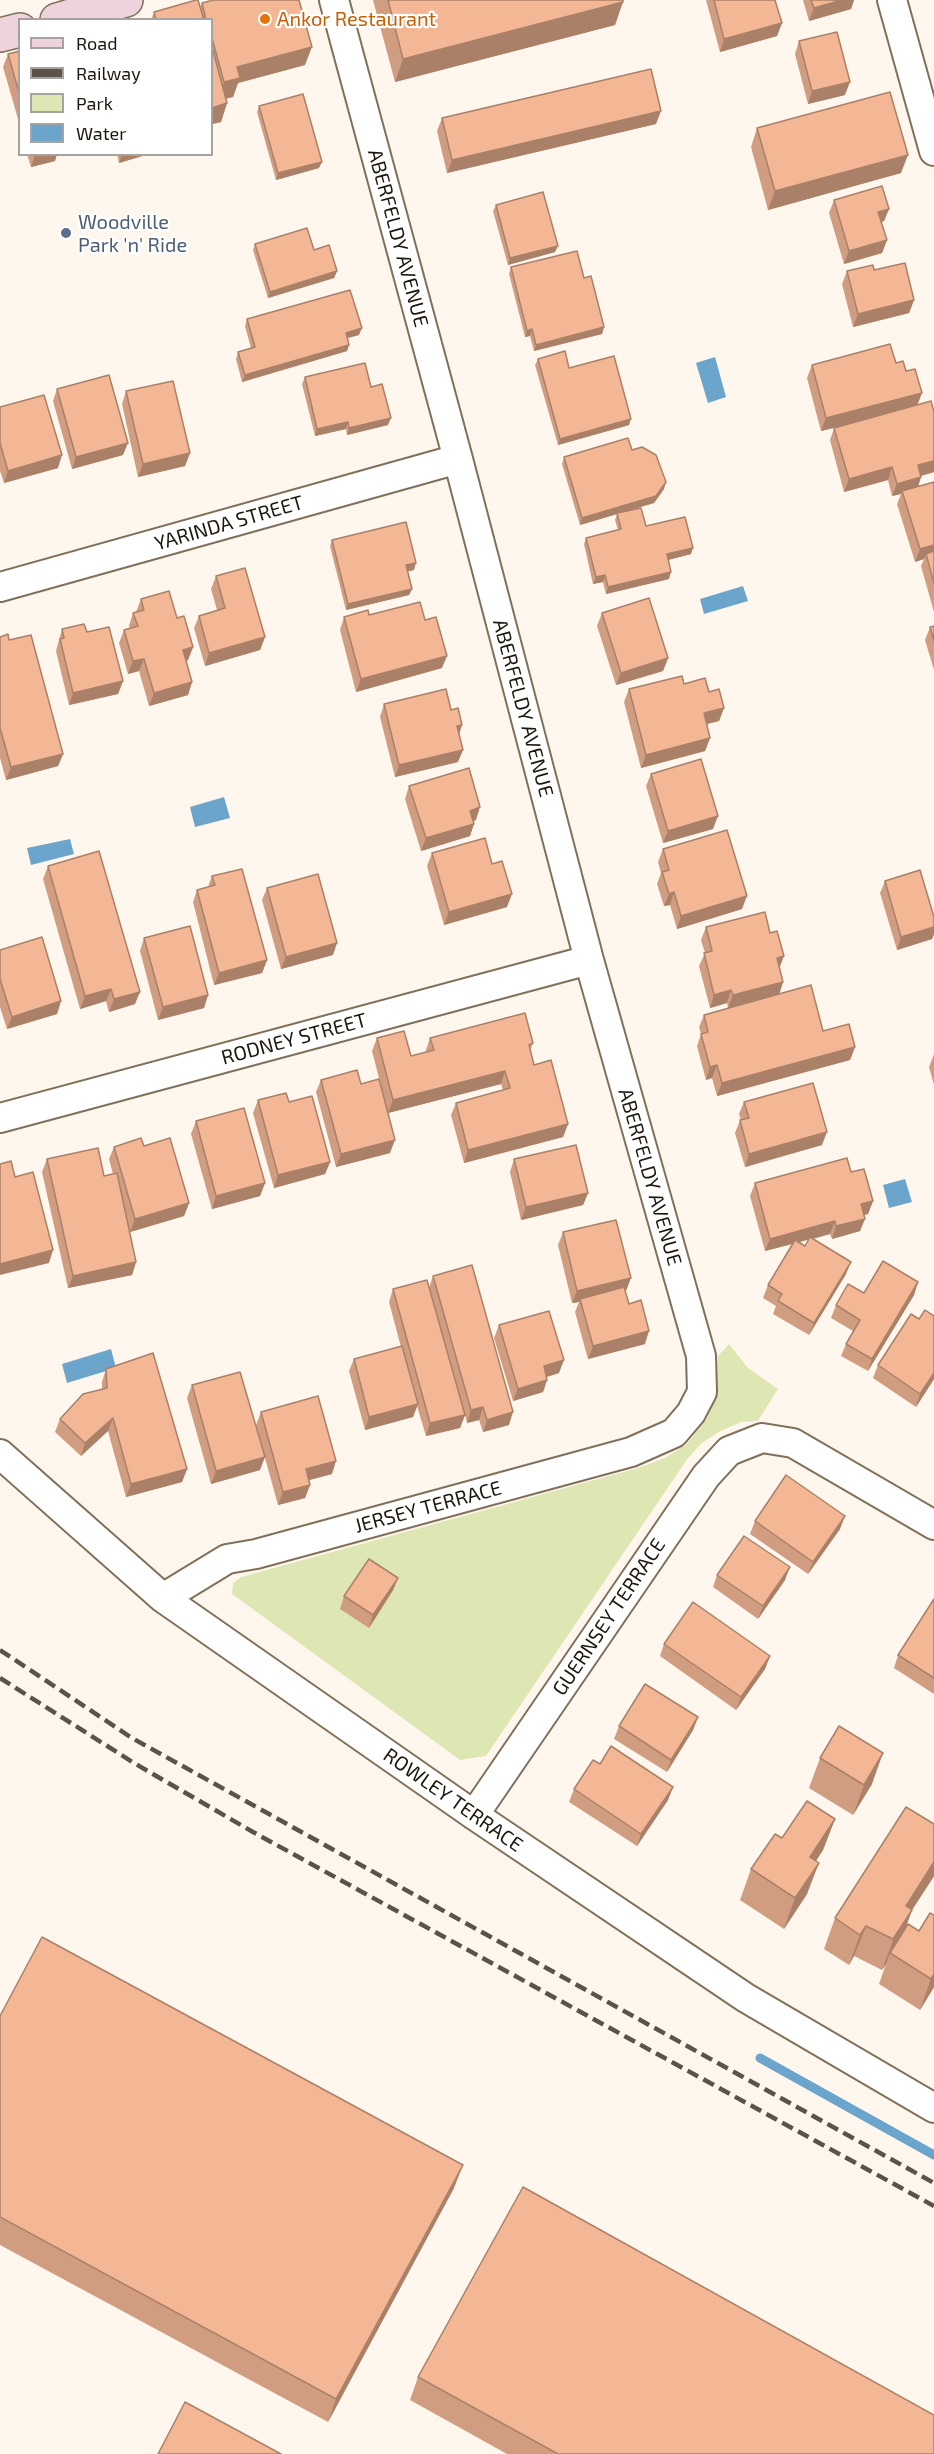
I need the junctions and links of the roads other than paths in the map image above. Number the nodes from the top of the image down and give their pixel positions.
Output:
1 (126, 0) edge
2 (334, 0) edge
3 (892, 0) edge
4 (64, 18) edge
5 (18, 30) edge
6 (0, 35) edge
7 (934, 151) edge
8 (458, 459) junction
9 (0, 586) edge
10 (589, 960) junction
11 (0, 1118) edge
12 (691, 1413) joint
13 (0, 1454) edge
14 (934, 1525) edge
15 (163, 1598) junction
16 (474, 1815) junction
17 (934, 2108) edge

1 - 4 main road
2 - 8 street, ABERFELDY AVENUE
3 - 7 street
5 - 6 main road
8 - 9 street, YARINDA STREET
8 - 10 street, ABERFELDY AVENUE
10 - 11 street, RODNEY STREET
10 - 12 street, ABERFELDY AVENUE
12 - 15 street, JERSEY TERRACE
13 - 15 street, ROWLEY TERRACE
14 - 16 street, GUERNSEY TERRACE
15 - 16 street, ROWLEY TERRACE
16 - 17 street, ROWLEY TERRACE

